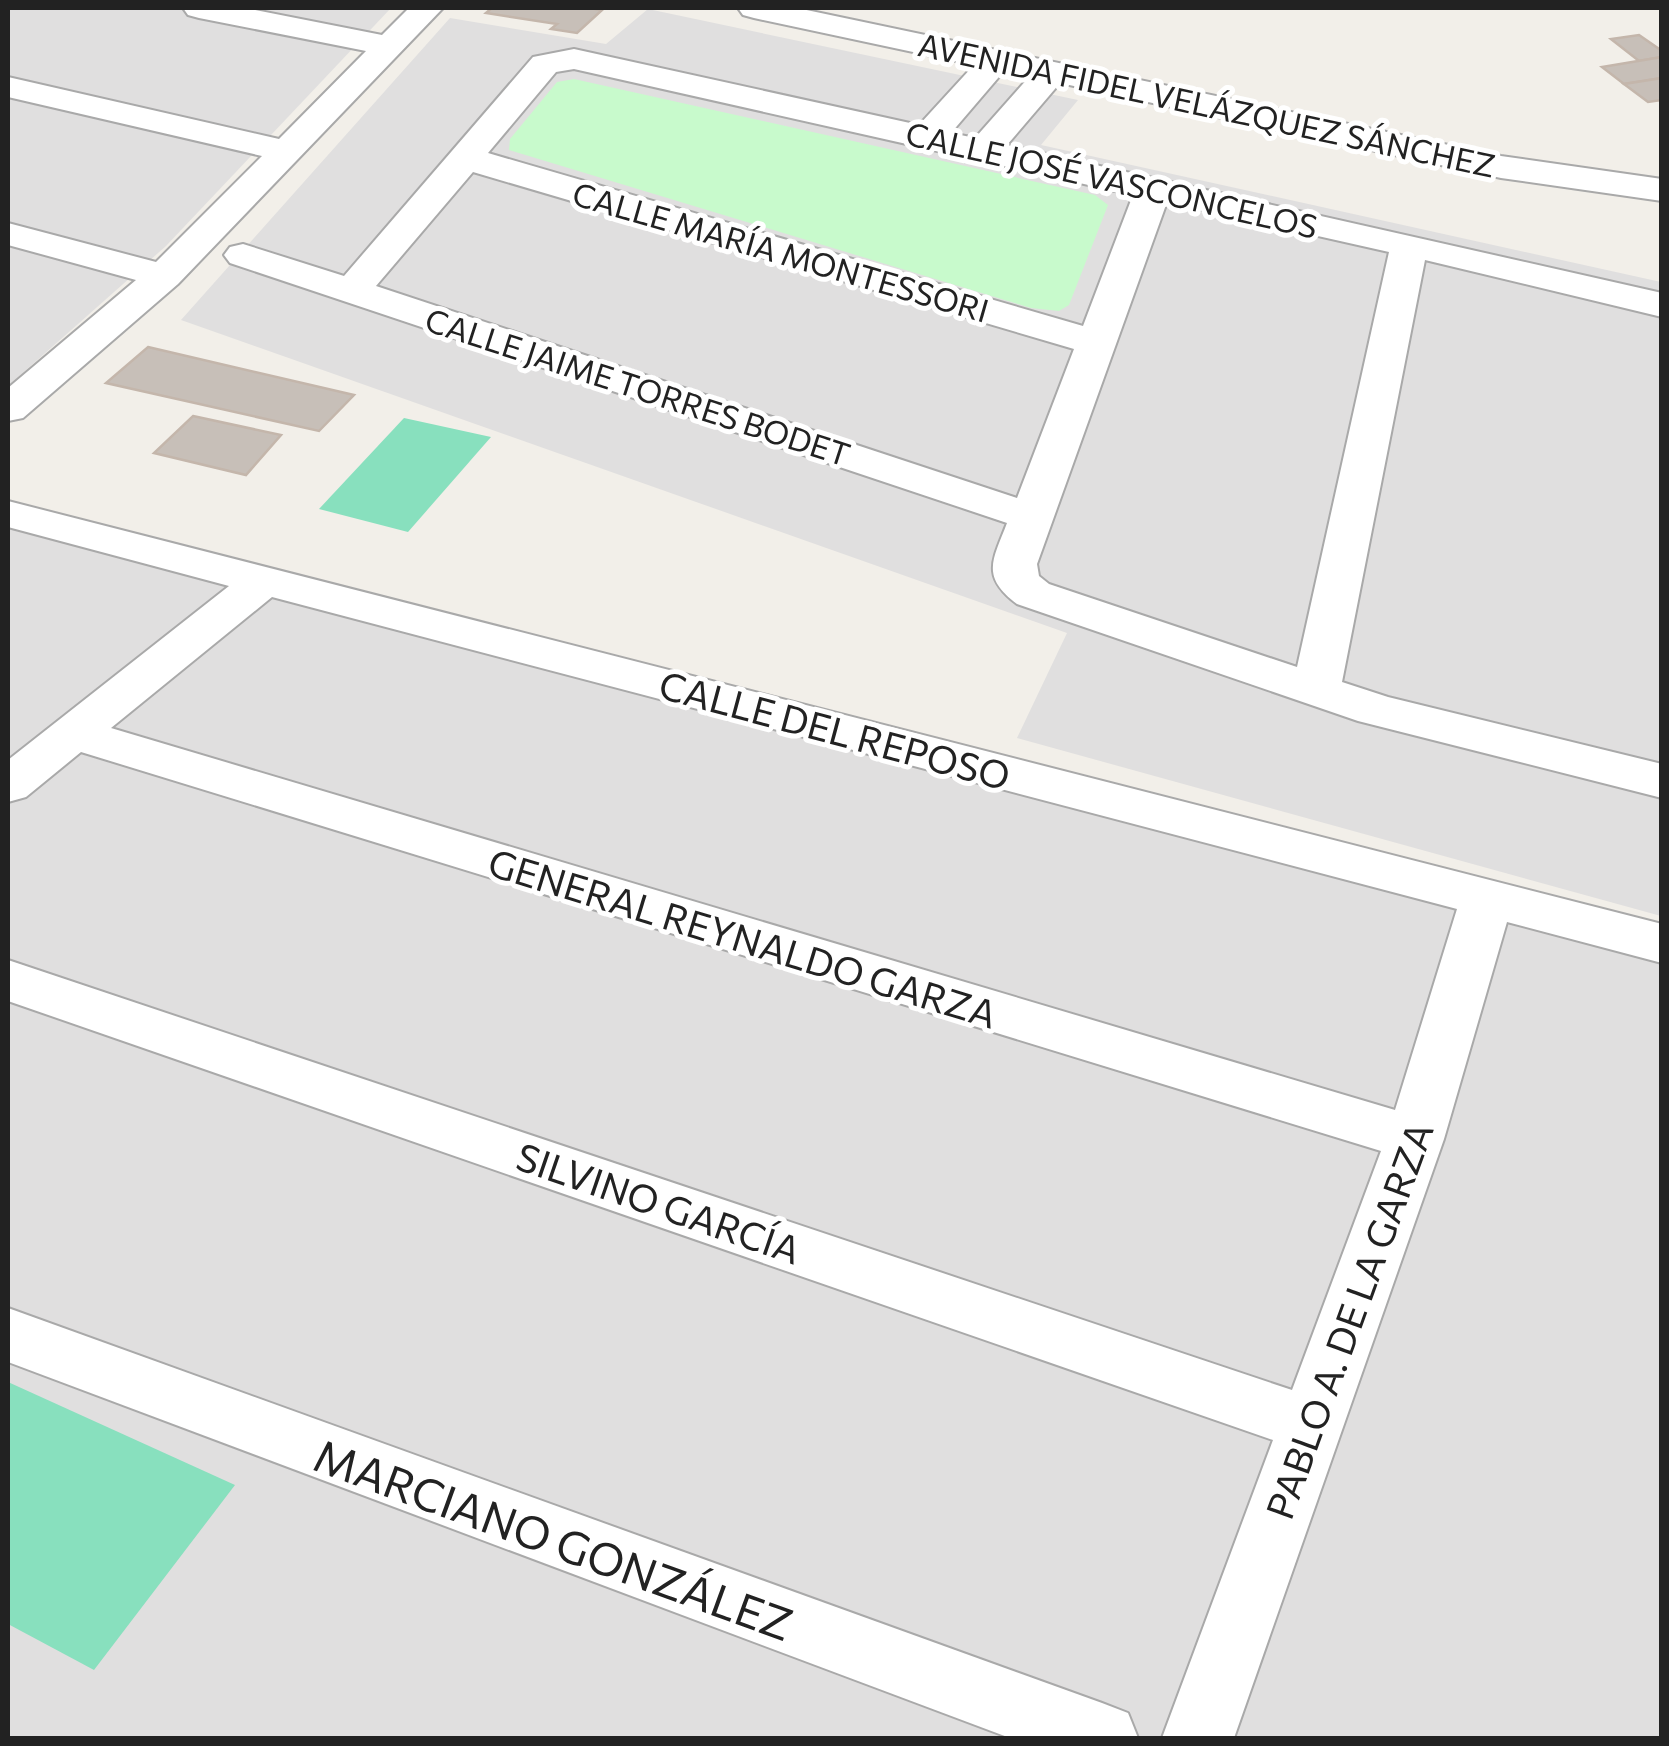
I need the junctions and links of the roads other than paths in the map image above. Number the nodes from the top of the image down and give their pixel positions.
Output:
1 (200, 8) edge
2 (427, 8) edge
3 (754, 8) edge
4 (389, 46) junction
5 (996, 60) junction
6 (1053, 72) junction
7 (8, 87) edge
8 (928, 138) junction
9 (983, 150) junction
10 (286, 151) junction
11 (465, 158) junction
12 (1154, 188) junction
13 (1662, 190) edge
14 (8, 234) edge
15 (1409, 245) junction
16 (243, 255) dead end
17 (164, 276) junction
18 (352, 290) junction
19 (1662, 305) edge
20 (1096, 343) junction
21 (8, 409) edge
22 (8, 515) edge
23 (1032, 517) junction
24 (264, 581) junction
25 (1316, 692) junction
26 (72, 732) junction
27 (1662, 781) edge
28 (8, 785) edge
29 (1487, 898) junction
30 (1662, 944) edge
31 (8, 980) edge
32 (1416, 1139) junction
33 (8, 1335) edge
34 (1310, 1424) junction
35 (1102, 1738) edge
36 (1198, 1738) edge

1 - 4 street
2 - 4 street
3 - 5 street, AVENIDA FIDEL VELÁZQUEZ SÁNCHEZ
4 - 10 street
5 - 6 street, AVENIDA FIDEL VELÁZQUEZ SÁNCHEZ
5 - 8 street
6 - 9 street
6 - 13 street, AVENIDA FIDEL VELÁZQUEZ SÁNCHEZ
7 - 10 street
8 - 9 street, CALLE JOSÉ VASCONCELOS
8 - 11 street, CALLE JOSÉ VASCONCELOS
9 - 12 street, CALLE JOSÉ VASCONCELOS
10 - 17 street
11 - 18 street
11 - 20 street, CALLE MARÍA MONTESSORI
12 - 15 street, CALLE JOSÉ VASCONCELOS
12 - 20 street
14 - 17 street
15 - 19 street, CALLE JOSÉ VASCONCELOS
15 - 25 street
16 - 18 street, CALLE JAIME TORRES BODET
17 - 21 street
18 - 23 street, CALLE JAIME TORRES BODET
20 - 23 street
22 - 24 street, CALLE DEL REPOSO
23 - 25 street
24 - 26 street
24 - 29 street, CALLE DEL REPOSO
25 - 27 street
26 - 28 street
26 - 32 street, GENERAL REYNALDO GARZA
29 - 30 street, CALLE DEL REPOSO
29 - 32 street, PABLO A. DE LA GARZA
31 - 34 street, SILVINO GARCÍA
32 - 34 street, PABLO A. DE LA GARZA
33 - 35 street, MARCIANO GONZÁLEZ
34 - 36 street, PABLO A. DE LA GARZA

